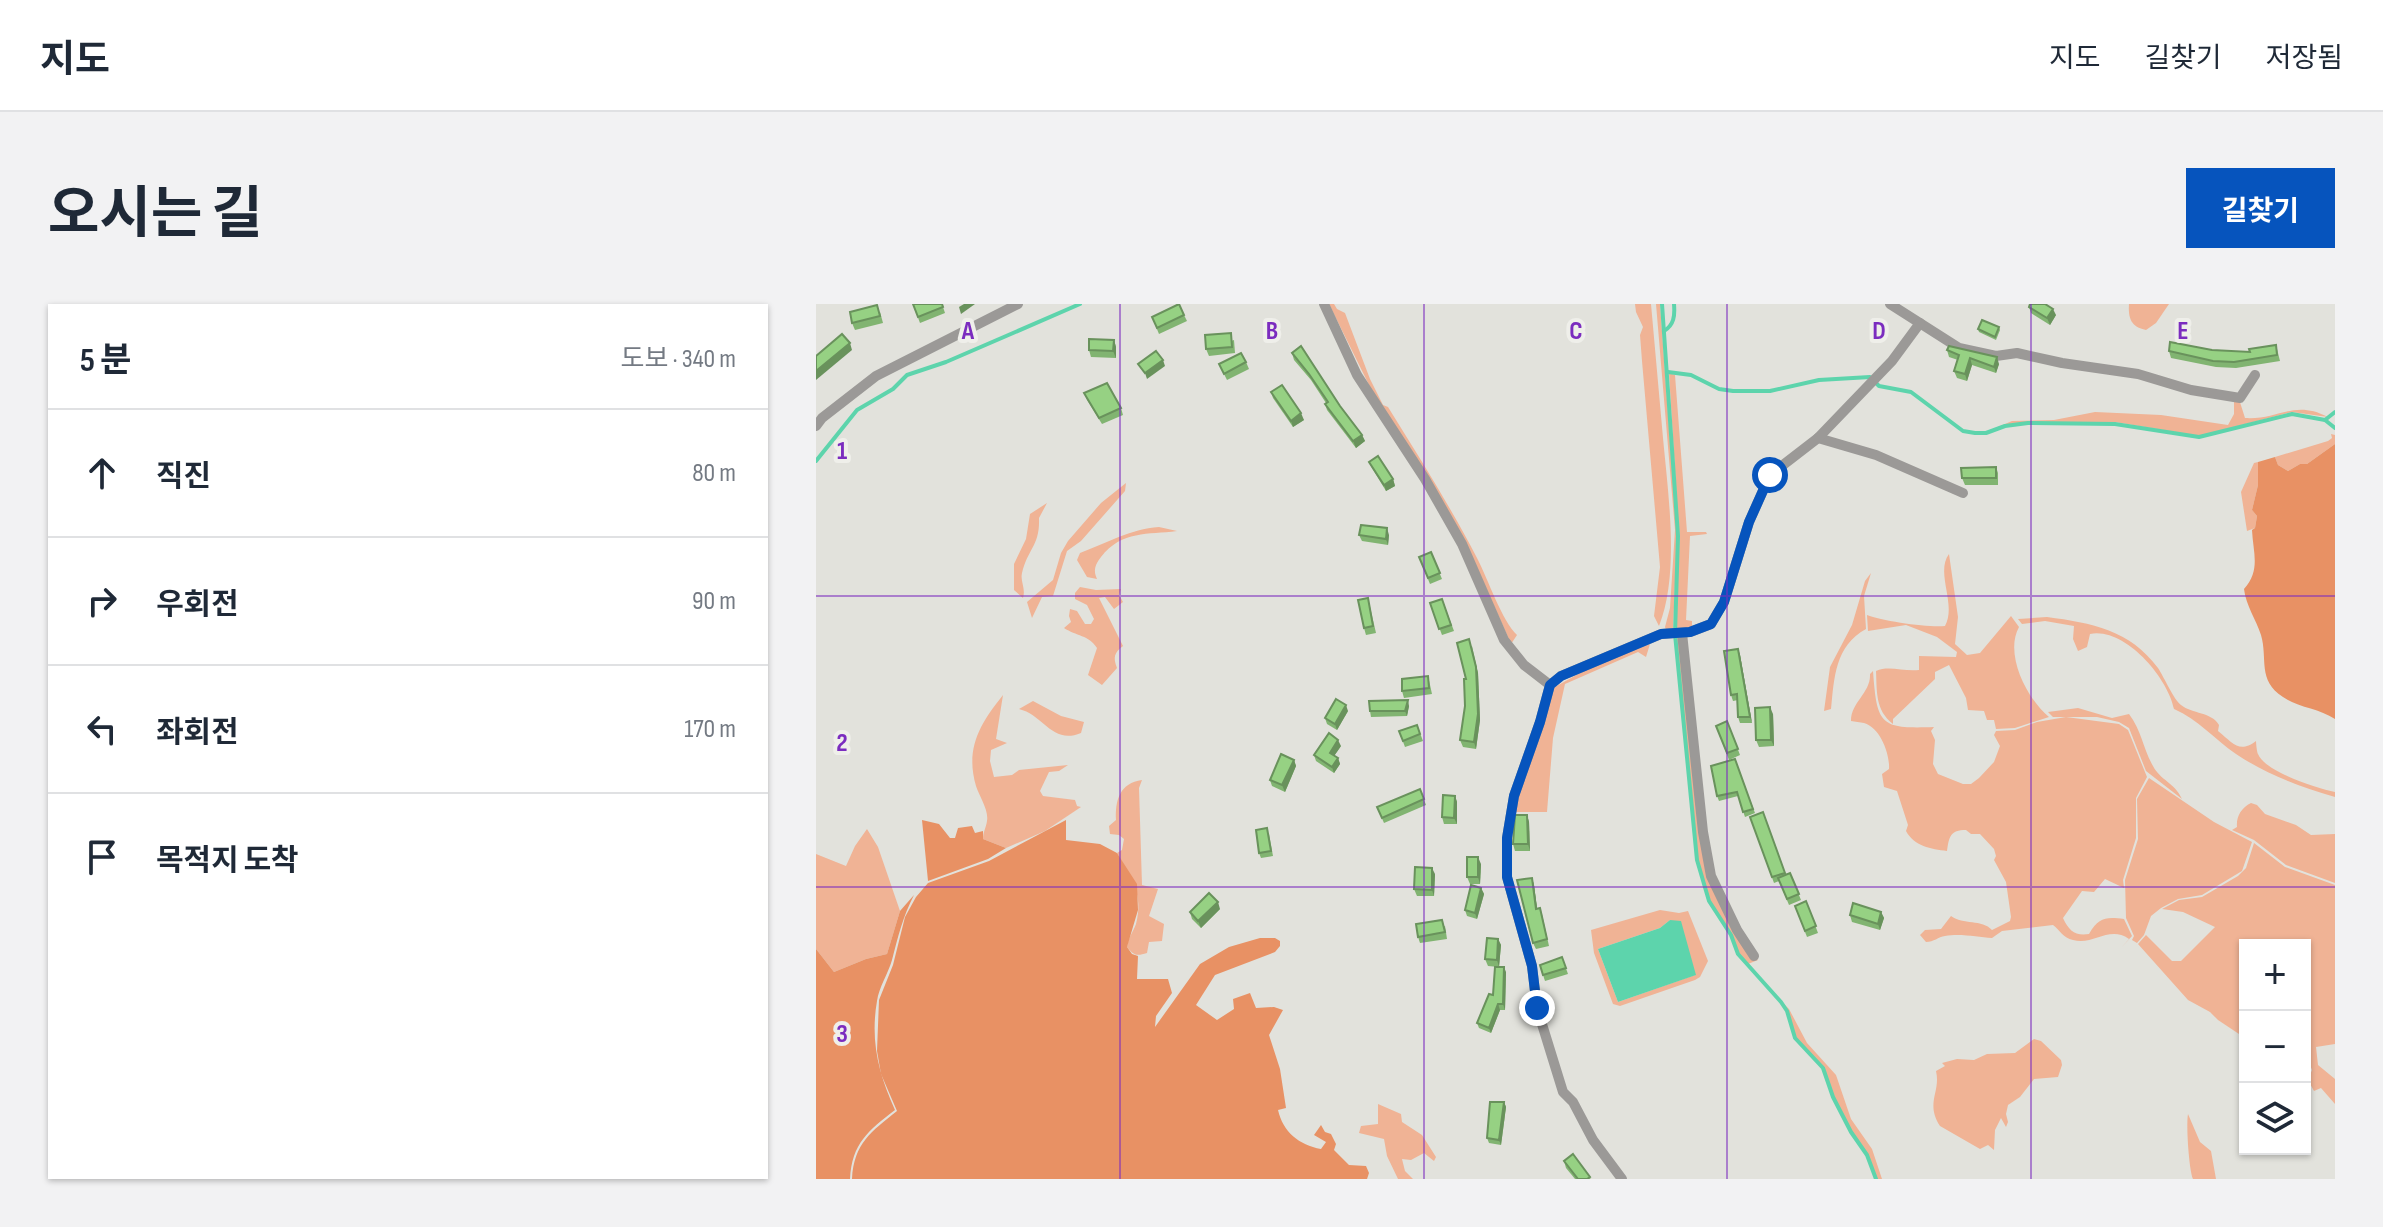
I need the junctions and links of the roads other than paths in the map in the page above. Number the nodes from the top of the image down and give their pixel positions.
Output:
1 (1018, 304) edge
2 (1324, 304) edge
3 (1890, 304) edge
4 (1920, 323) junction
5 (2255, 375) dead end
6 (816, 426) edge
7 (1818, 438) junction
8 (1963, 493) dead end
9 (1682, 633) junction
10 (1550, 685) junction
11 (1754, 956) dead end
12 (1622, 1179) edge

1 - 6 street
2 - 10 street
3 - 4 street
4 - 5 street
4 - 7 street
7 - 8 street
7 - 9 street
9 - 10 street
9 - 11 street
10 - 12 street

